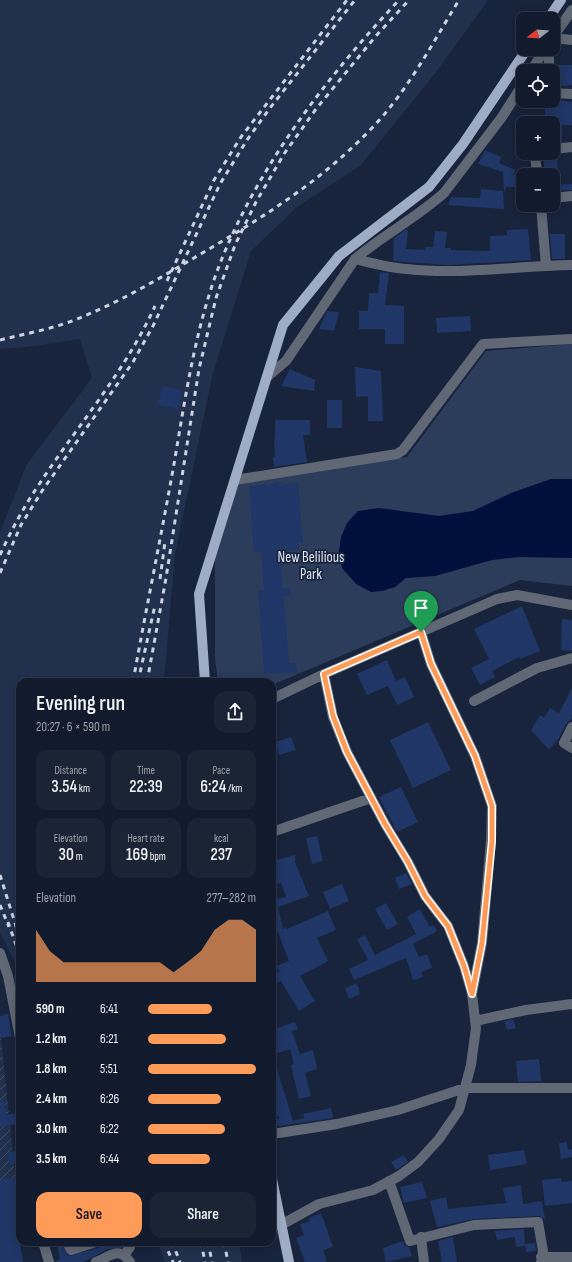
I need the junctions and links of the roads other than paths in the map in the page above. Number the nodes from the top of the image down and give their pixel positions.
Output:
1 (561, 0) edge
2 (572, 10) edge
3 (553, 12) edge
4 (560, 28) edge
5 (560, 39) edge
6 (572, 40) edge
7 (522, 56) edge
8 (560, 93) edge
9 (572, 94) edge
10 (516, 95) edge
11 (572, 147) edge
12 (560, 148) edge
13 (572, 196) edge
14 (560, 197) edge
15 (542, 212) edge
16 (356, 259) junction
17 (572, 265) edge
18 (546, 266) junction
19 (572, 339) edge
20 (267, 377) junction
21 (235, 480) junction
22 (572, 605) edge
23 (421, 632) junction
24 (572, 658) edge
25 (324, 674) junction
26 (205, 678) edge
27 (276, 697) edge
28 (474, 701) dead end
29 (572, 727) edge
30 (572, 748) edge
31 (371, 798) junction
32 (276, 831) edge
33 (0, 953) edge
34 (472, 994) junction
35 (572, 1004) edge
36 (16, 1017) edge
37 (475, 1021) junction
38 (465, 1088) junction
39 (572, 1088) edge
40 (276, 1133) edge
41 (389, 1181) junction
42 (276, 1199) edge
43 (281, 1225) junction
44 (422, 1237) junction
45 (44, 1246) edge
46 (69, 1246) edge
47 (84, 1246) edge
48 (130, 1246) edge
49 (572, 1257) edge
50 (127, 1258) edge
51 (541, 1260) edge
52 (49, 1262) edge
53 (96, 1262) edge
54 (289, 1262) edge
55 (424, 1262) edge

1 - 3 main road
2 - 4 street
5 - 6 street
7 - 20 main road
8 - 9 street
10 - 16 street
11 - 12 street
13 - 14 street
15 - 18 street
16 - 18 street
16 - 20 street
17 - 18 street
19 - 21 street
20 - 21 main road
21 - 26 main road
22 - 23 street
23 - 25 street
23 - 34 street
24 - 28 street
25 - 27 street
25 - 31 street
29 - 30 street
31 - 32 street
31 - 34 street
33 - 36 street
34 - 37 street
35 - 37 street
37 - 38 street
38 - 39 street
38 - 40 street
38 - 41 street
41 - 43 street
41 - 44 street
42 - 43 main road
43 - 54 main road
44 - 51 street
44 - 55 street
45 - 52 street
46 - 47 street
48 - 50 street
49 - 51 street
50 - 53 street

